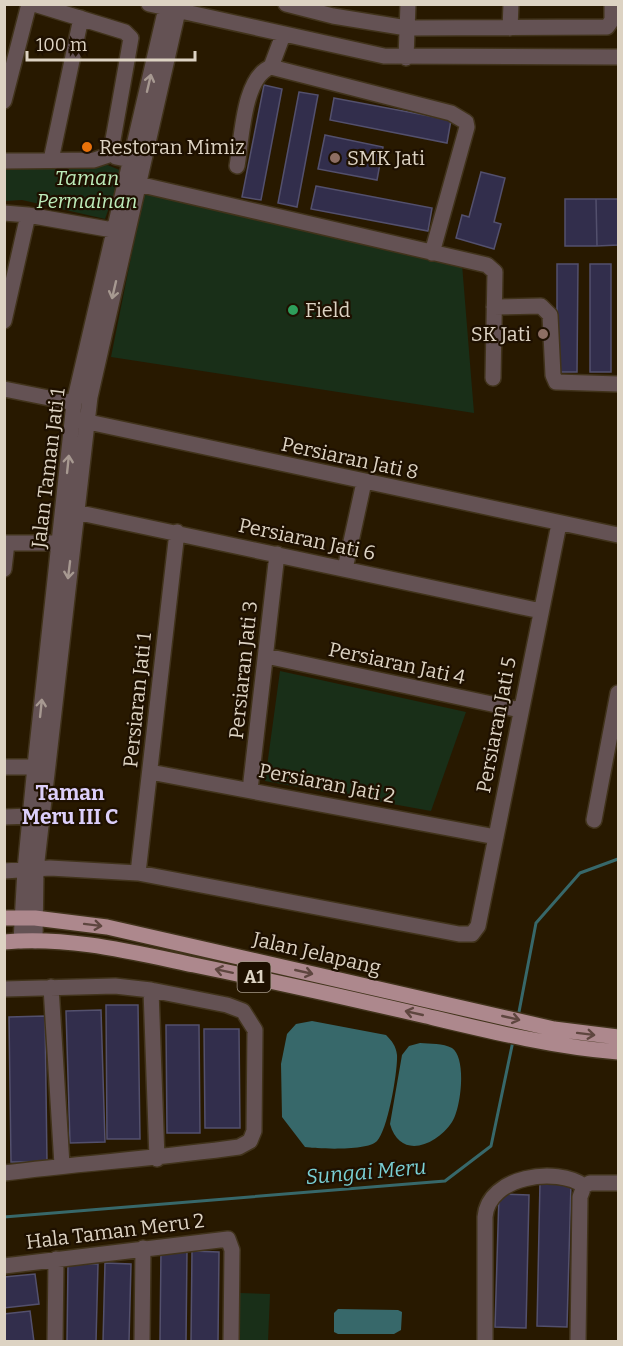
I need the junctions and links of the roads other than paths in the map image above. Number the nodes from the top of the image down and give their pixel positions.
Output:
1 (32, 4) edge
2 (149, 4) edge
3 (286, 4) edge
4 (408, 4) edge
5 (511, 4) edge
6 (612, 4) edge
7 (172, 10) junction
8 (81, 18) junction
9 (407, 28) junction
10 (510, 28) junction
11 (283, 35) junction
12 (618, 57) edge
13 (406, 58) junction
14 (10, 61) edge
15 (271, 67) junction
16 (4, 101) edge
17 (117, 118) junction
18 (139, 123) junction
19 (112, 154) junction
20 (51, 160) junction
21 (4, 161) edge
22 (137, 162) junction
23 (237, 166) dead end
24 (138, 184) junction
25 (4, 213) edge
26 (28, 214) junction
27 (120, 231) junction
28 (432, 253) junction
29 (494, 307) junction
30 (4, 321) edge
31 (493, 378) dead end
32 (618, 384) edge
33 (4, 389) edge
34 (78, 415) junction
35 (364, 482) junction
36 (70, 510) junction
37 (559, 524) junction
38 (177, 532) junction
39 (618, 535) edge
40 (6, 543) edge
41 (59, 543) junction
42 (277, 554) junction
43 (4, 569) edge
44 (345, 569) junction
45 (542, 611) junction
46 (266, 656) junction
47 (618, 693) edge
48 (520, 710) junction
49 (612, 760) edge
50 (41, 766) junction
51 (4, 767) edge
52 (150, 772) junction
53 (250, 790) junction
54 (30, 816) junction
55 (4, 817) edge
56 (594, 820) dead end
57 (496, 837) junction
58 (30, 870) junction
59 (4, 871) edge
60 (138, 873) junction
61 (4, 918) edge
62 (28, 918) junction
63 (28, 941) junction
64 (4, 942) edge
65 (51, 987) junction
66 (4, 989) edge
67 (151, 990) junction
68 (554, 1036) junction
69 (618, 1037) edge
70 (618, 1052) edge
71 (157, 1159) junction
72 (62, 1166) junction
73 (4, 1173) edge
74 (618, 1183) edge
75 (584, 1186) junction
76 (142, 1248) junction
77 (56, 1259) junction
78 (4, 1266) edge
79 (55, 1341) edge
80 (142, 1341) edge
81 (231, 1341) edge
82 (485, 1341) edge
83 (578, 1341) edge

1 - 8 street
1 - 14 street
2 - 7 street
3 - 9 street
4 - 9 street
5 - 10 street
6 - 10 street
7 - 11 street
18 -> 7 street, Jalan Taman Jati 1
7 - 22 street, Jalan Taman Jati 1
8 - 17 street
8 - 20 street
9 - 10 street
9 - 13 street
11 - 13 street
11 - 15 street
12 - 13 street
14 - 16 street
15 - 23 street
15 - 28 street
17 - 18 street
17 - 19 street
18 - 22 street, Jalan Taman Jati 1
19 - 20 street
19 - 22 street
20 - 21 street
22 - 24 street, Jalan Taman Jati 1
22 - 27 street, Jalan Taman Jati 1
24 - 27 street, Jalan Taman Jati 1
24 - 28 street
25 - 26 street
26 - 27 street
26 - 30 street
27 - 34 street, Jalan Taman Jati 1
27 -> 34 street, Jalan Taman Jati 1
28 - 29 street
29 - 31 street
29 - 32 street
33 - 34 street, Persiaran Jati 8
34 - 35 street, Persiaran Jati 8
34 - 36 street, Jalan Taman Jati 1
35 - 37 street, Persiaran Jati 8
35 - 44 street
36 - 38 street, Persiaran Jati 6
36 - 41 street, Jalan Taman Jati 1
36 -> 50 street, Jalan Taman Jati 1
37 - 39 street, Persiaran Jati 8
37 - 45 street, Persiaran Jati 5
38 - 42 street, Persiaran Jati 6
38 - 52 street, Persiaran Jati 1
40 - 41 street
40 - 43 street
50 -> 41 street, Jalan Taman Jati 1
42 - 44 street, Persiaran Jati 6
42 - 46 street, Persiaran Jati 3
44 - 45 street, Persiaran Jati 6
45 - 48 street, Persiaran Jati 5
46 - 48 street, Persiaran Jati 4
46 - 53 street, Persiaran Jati 3
47 - 49 street
48 - 57 street, Persiaran Jati 5
49 - 56 street
50 - 51 street
50 - 54 street, Jalan Taman Jati 1
50 - 58 street, Jalan Taman Jati 1
52 - 53 street, Persiaran Jati 2
52 - 60 street, Persiaran Jati 1
53 - 57 street, Persiaran Jati 2
54 - 55 street
54 - 58 street, Jalan Taman Jati 1
57 - 60 street, Persiaran Jati 5
58 - 59 street
58 - 60 street
58 - 62 street, Jalan Taman Jati 1
61 - 62 main road, Jalan Jelapang / A1
62 - 63 street, Jalan Taman Jati 1
62 -> 68 main road, Jalan Jelapang / A1
63 - 64 main road, Jalan Jelapang / A1
68 -> 63 main road, Jalan Jelapang / A1
65 - 66 street
65 - 67 street
65 - 72 street
67 - 71 street
67 - 71 street
68 -> 69 main road, Jalan Jelapang / A1
68 - 70 main road, Jalan Jelapang / A1
71 - 72 street
72 - 73 street
74 - 75 street
75 - 82 street
75 - 83 street
76 - 77 street, Hala Taman Meru 2
76 - 80 street
76 - 81 street, Hala Taman Meru 2
77 - 78 street, Hala Taman Meru 2
77 - 79 street

